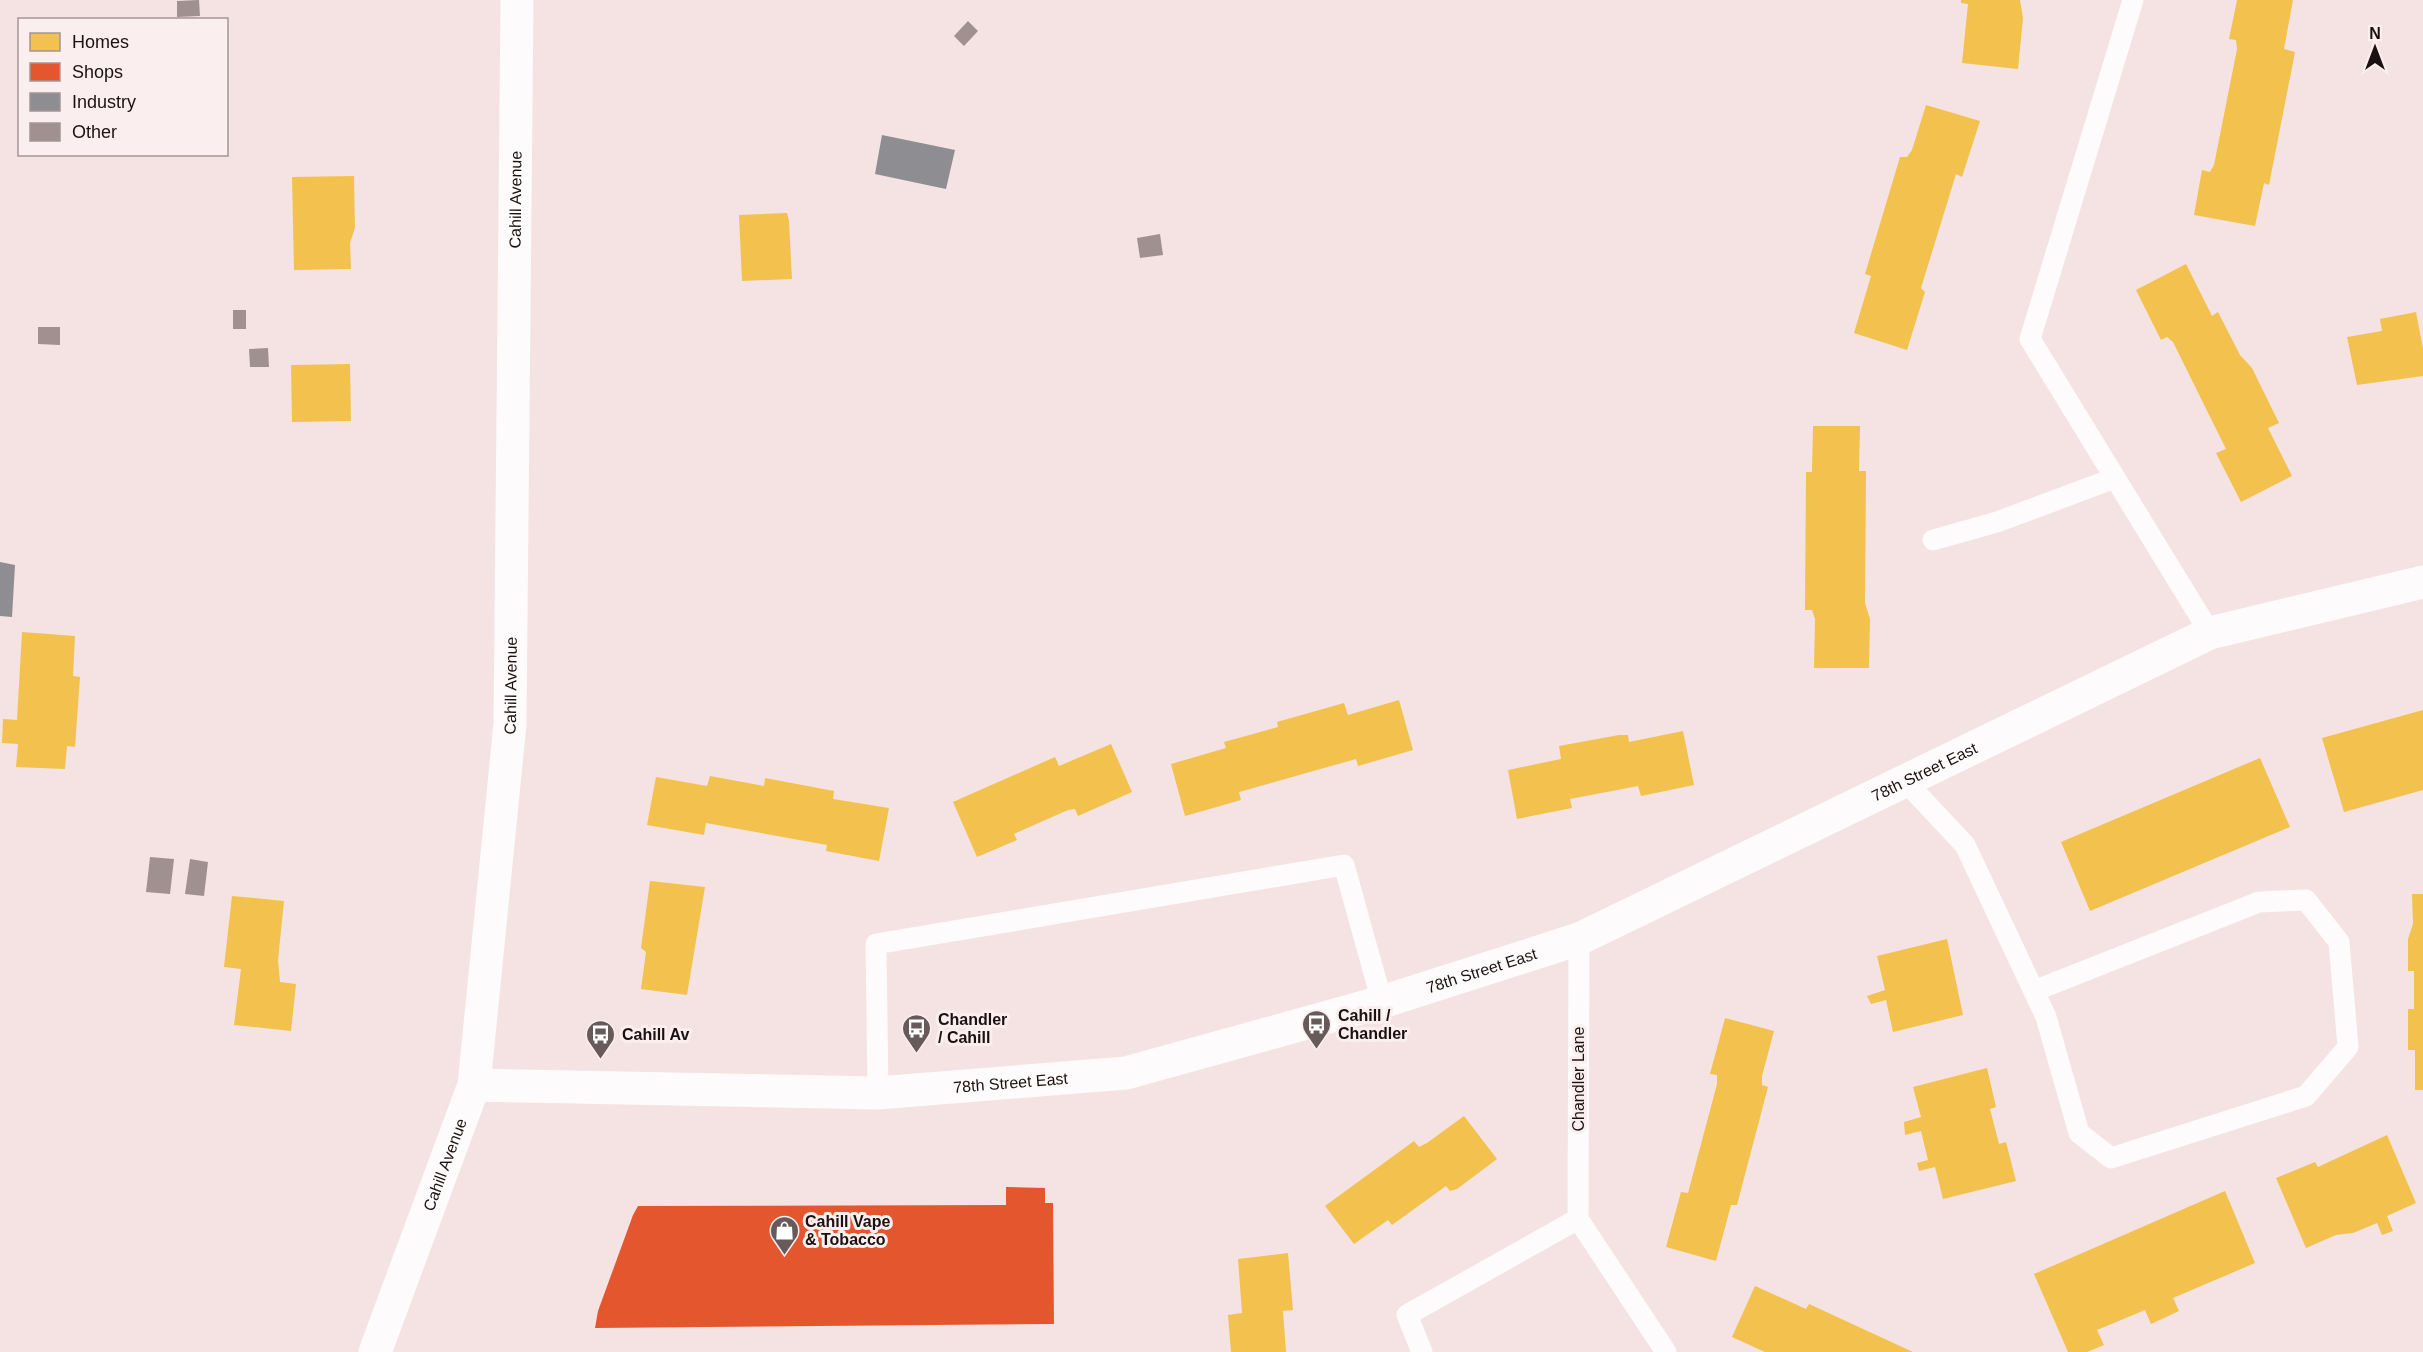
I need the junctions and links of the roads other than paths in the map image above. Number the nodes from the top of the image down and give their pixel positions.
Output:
1 (517, 0) edge
2 (2133, 0) edge
3 (2115, 478) junction
4 (1933, 540) dead end
5 (2423, 582) edge
6 (2210, 633) junction
7 (1905, 781) junction
8 (1579, 939) junction
9 (2034, 991) junction
10 (1382, 1002) junction
11 (474, 1085) junction
12 (878, 1093) junction
13 (1578, 1219) junction
14 (375, 1352) edge
15 (1422, 1352) edge
16 (1666, 1352) edge

1 - 11 street, Cahill Avenue
2 - 3 lane
3 - 4 lane
3 - 6 lane
5 - 6 street, 78th Street East
6 - 7 street, 78th Street East
7 - 8 street, 78th Street East
7 - 9 lane
8 - 10 street, 78th Street East
8 - 13 lane, Chandler Lane
9 - 9 lane
10 - 12 street, 78th Street East
10 - 12 lane
11 - 12 street, 78th Street East
11 - 14 street, Cahill Avenue
13 - 15 lane
13 - 16 lane

